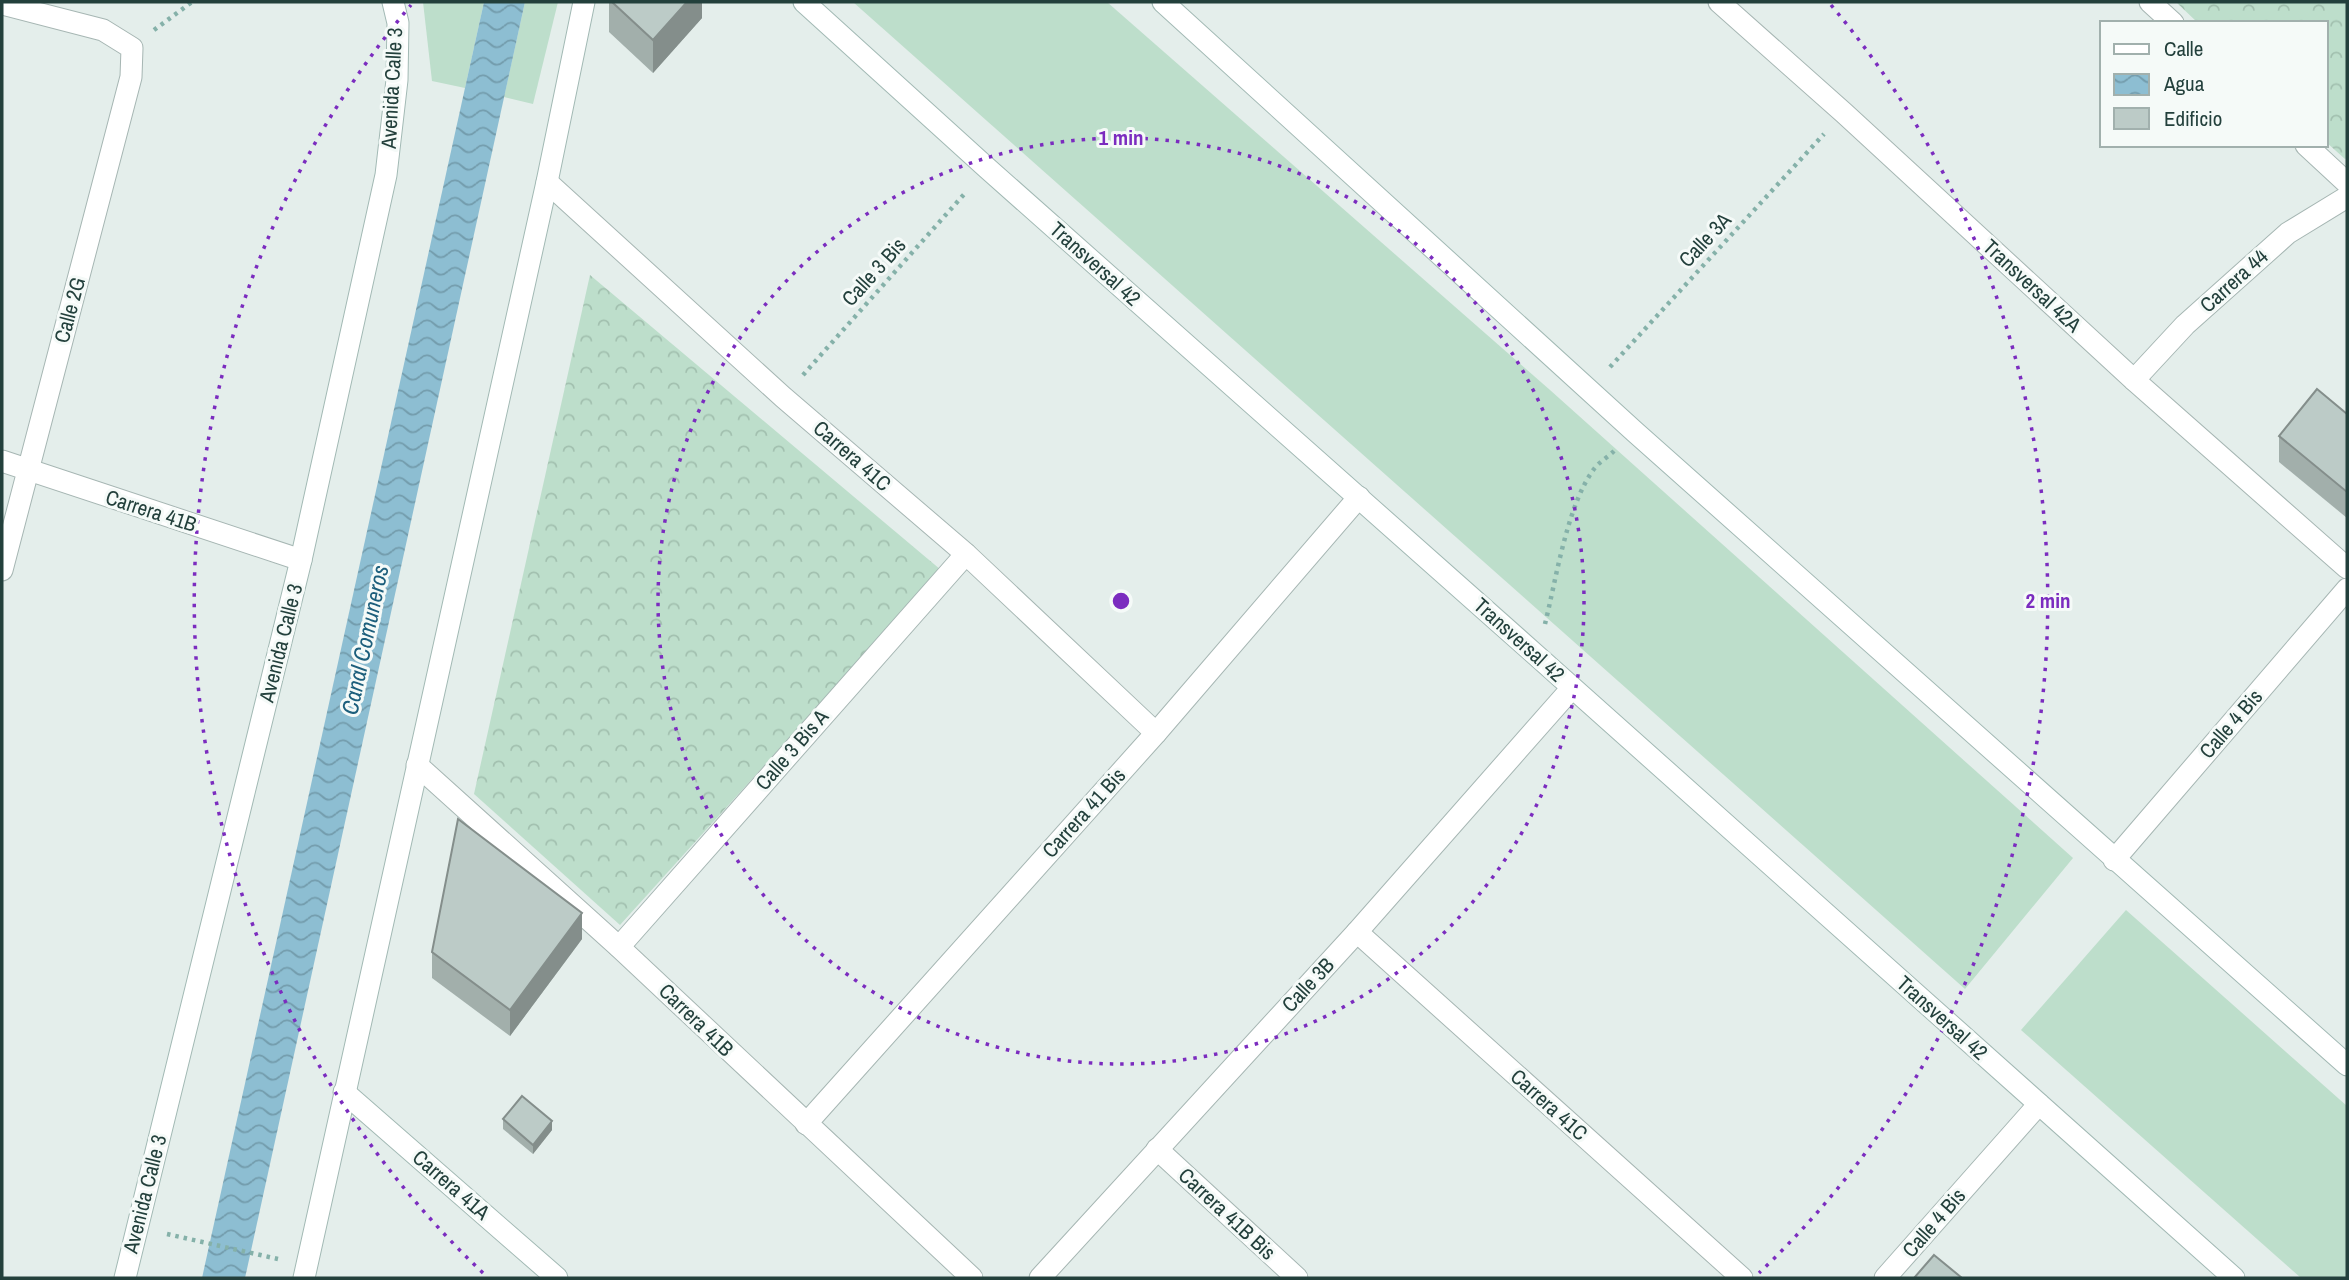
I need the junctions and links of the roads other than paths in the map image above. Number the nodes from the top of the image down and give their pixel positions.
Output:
1 (393, 2) edge
2 (584, 2) edge
3 (804, 2) edge
4 (1163, 2) edge
5 (1719, 2) edge
6 (2150, 2) edge
7 (2, 4) edge
8 (2171, 21) edge
9 (2308, 147) edge
10 (547, 182) junction
11 (2347, 183) edge
12 (2347, 197) edge
13 (2134, 380) junction
14 (2, 461) edge
15 (28, 471) junction
16 (1359, 497) junction
17 (966, 554) junction
18 (301, 560) junction
19 (2347, 568) edge
20 (2, 570) edge
21 (2347, 589) edge
22 (1572, 688) junction
23 (1156, 733) junction
24 (417, 765) junction
25 (2114, 860) junction
26 (1357, 932) junction
27 (619, 947) junction
28 (2347, 1065) edge
29 (344, 1092) junction
30 (2039, 1104) junction
31 (806, 1124) junction
32 (1157, 1149) junction
33 (125, 1278) edge
34 (304, 1278) edge
35 (557, 1278) edge
36 (972, 1278) edge
37 (1040, 1278) edge
38 (1297, 1278) edge
39 (1742, 1278) edge
40 (1885, 1278) edge
41 (2234, 1278) edge

1 - 18 street, Avenida Calle 3
2 - 10 street
3 - 16 street, Transversal 42
4 - 25 street
5 - 13 street, Transversal 42A
6 - 8 street
7 - 15 street, Calle 2G
9 - 11 street
10 - 17 street, Carrera 41C
10 - 24 street
12 - 13 street, Carrera 44
13 - 19 street, Transversal 42A
14 - 15 street, Carrera 41B
15 - 18 street, Carrera 41B
15 - 20 street, Calle 2G
16 - 22 street, Transversal 42
16 - 23 street, Carrera 41 Bis
17 - 23 street, Carrera 41C
17 - 27 street, Calle 3 Bis A
18 - 33 street, Avenida Calle 3
21 - 25 street, Calle 4 Bis
22 - 26 street, Calle 3B
22 - 30 street, Transversal 42
23 - 31 street, Carrera 41 Bis
24 - 27 street, Carrera 41B
24 - 29 street
25 - 28 street
26 - 32 street, Calle 3B
26 - 39 street, Carrera 41C
27 - 31 street, Carrera 41B
29 - 34 street
29 - 35 street, Carrera 41A
30 - 40 street, Calle 4 Bis
30 - 41 street, Transversal 42
31 - 36 street, Carrera 41B
32 - 37 street, Calle 3B
32 - 38 street, Carrera 41B Bis

